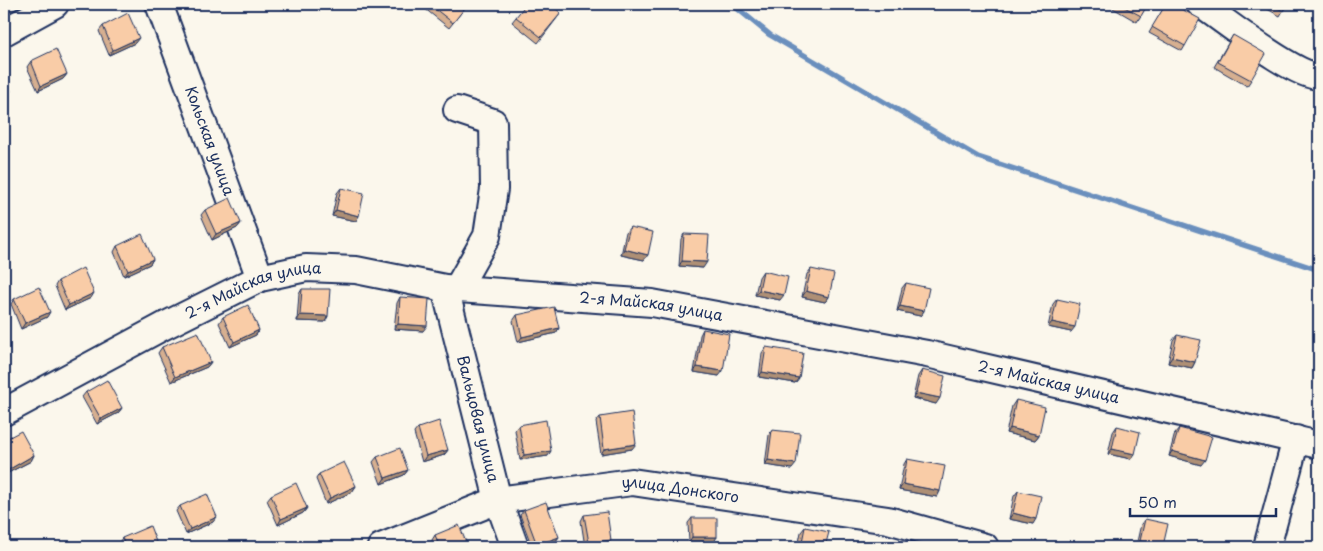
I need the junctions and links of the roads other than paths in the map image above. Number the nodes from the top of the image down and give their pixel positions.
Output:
1 (55, 4) edge
2 (159, 4) edge
3 (1200, 4) edge
4 (4, 32) edge
5 (1319, 76) edge
6 (457, 110) dead end
7 (260, 278) junction
8 (451, 288) junction
9 (4, 412) edge
10 (1308, 442) edge
11 (498, 500) junction
12 (381, 547) edge
13 (515, 547) edge
14 (985, 547) edge
15 (1267, 547) edge

1 - 4 street
2 - 7 street, Кольская улица
3 - 5 street
6 - 8 street
7 - 8 street, 2-я Майская улица
7 - 9 street, 2-я Майская улица
8 - 10 street, 2-я Майская улица
8 - 11 street, Вальцовая улица
10 - 15 street
11 - 12 street, улица Донского
11 - 13 street, Вальцовая улица
11 - 14 street, улица Донского

